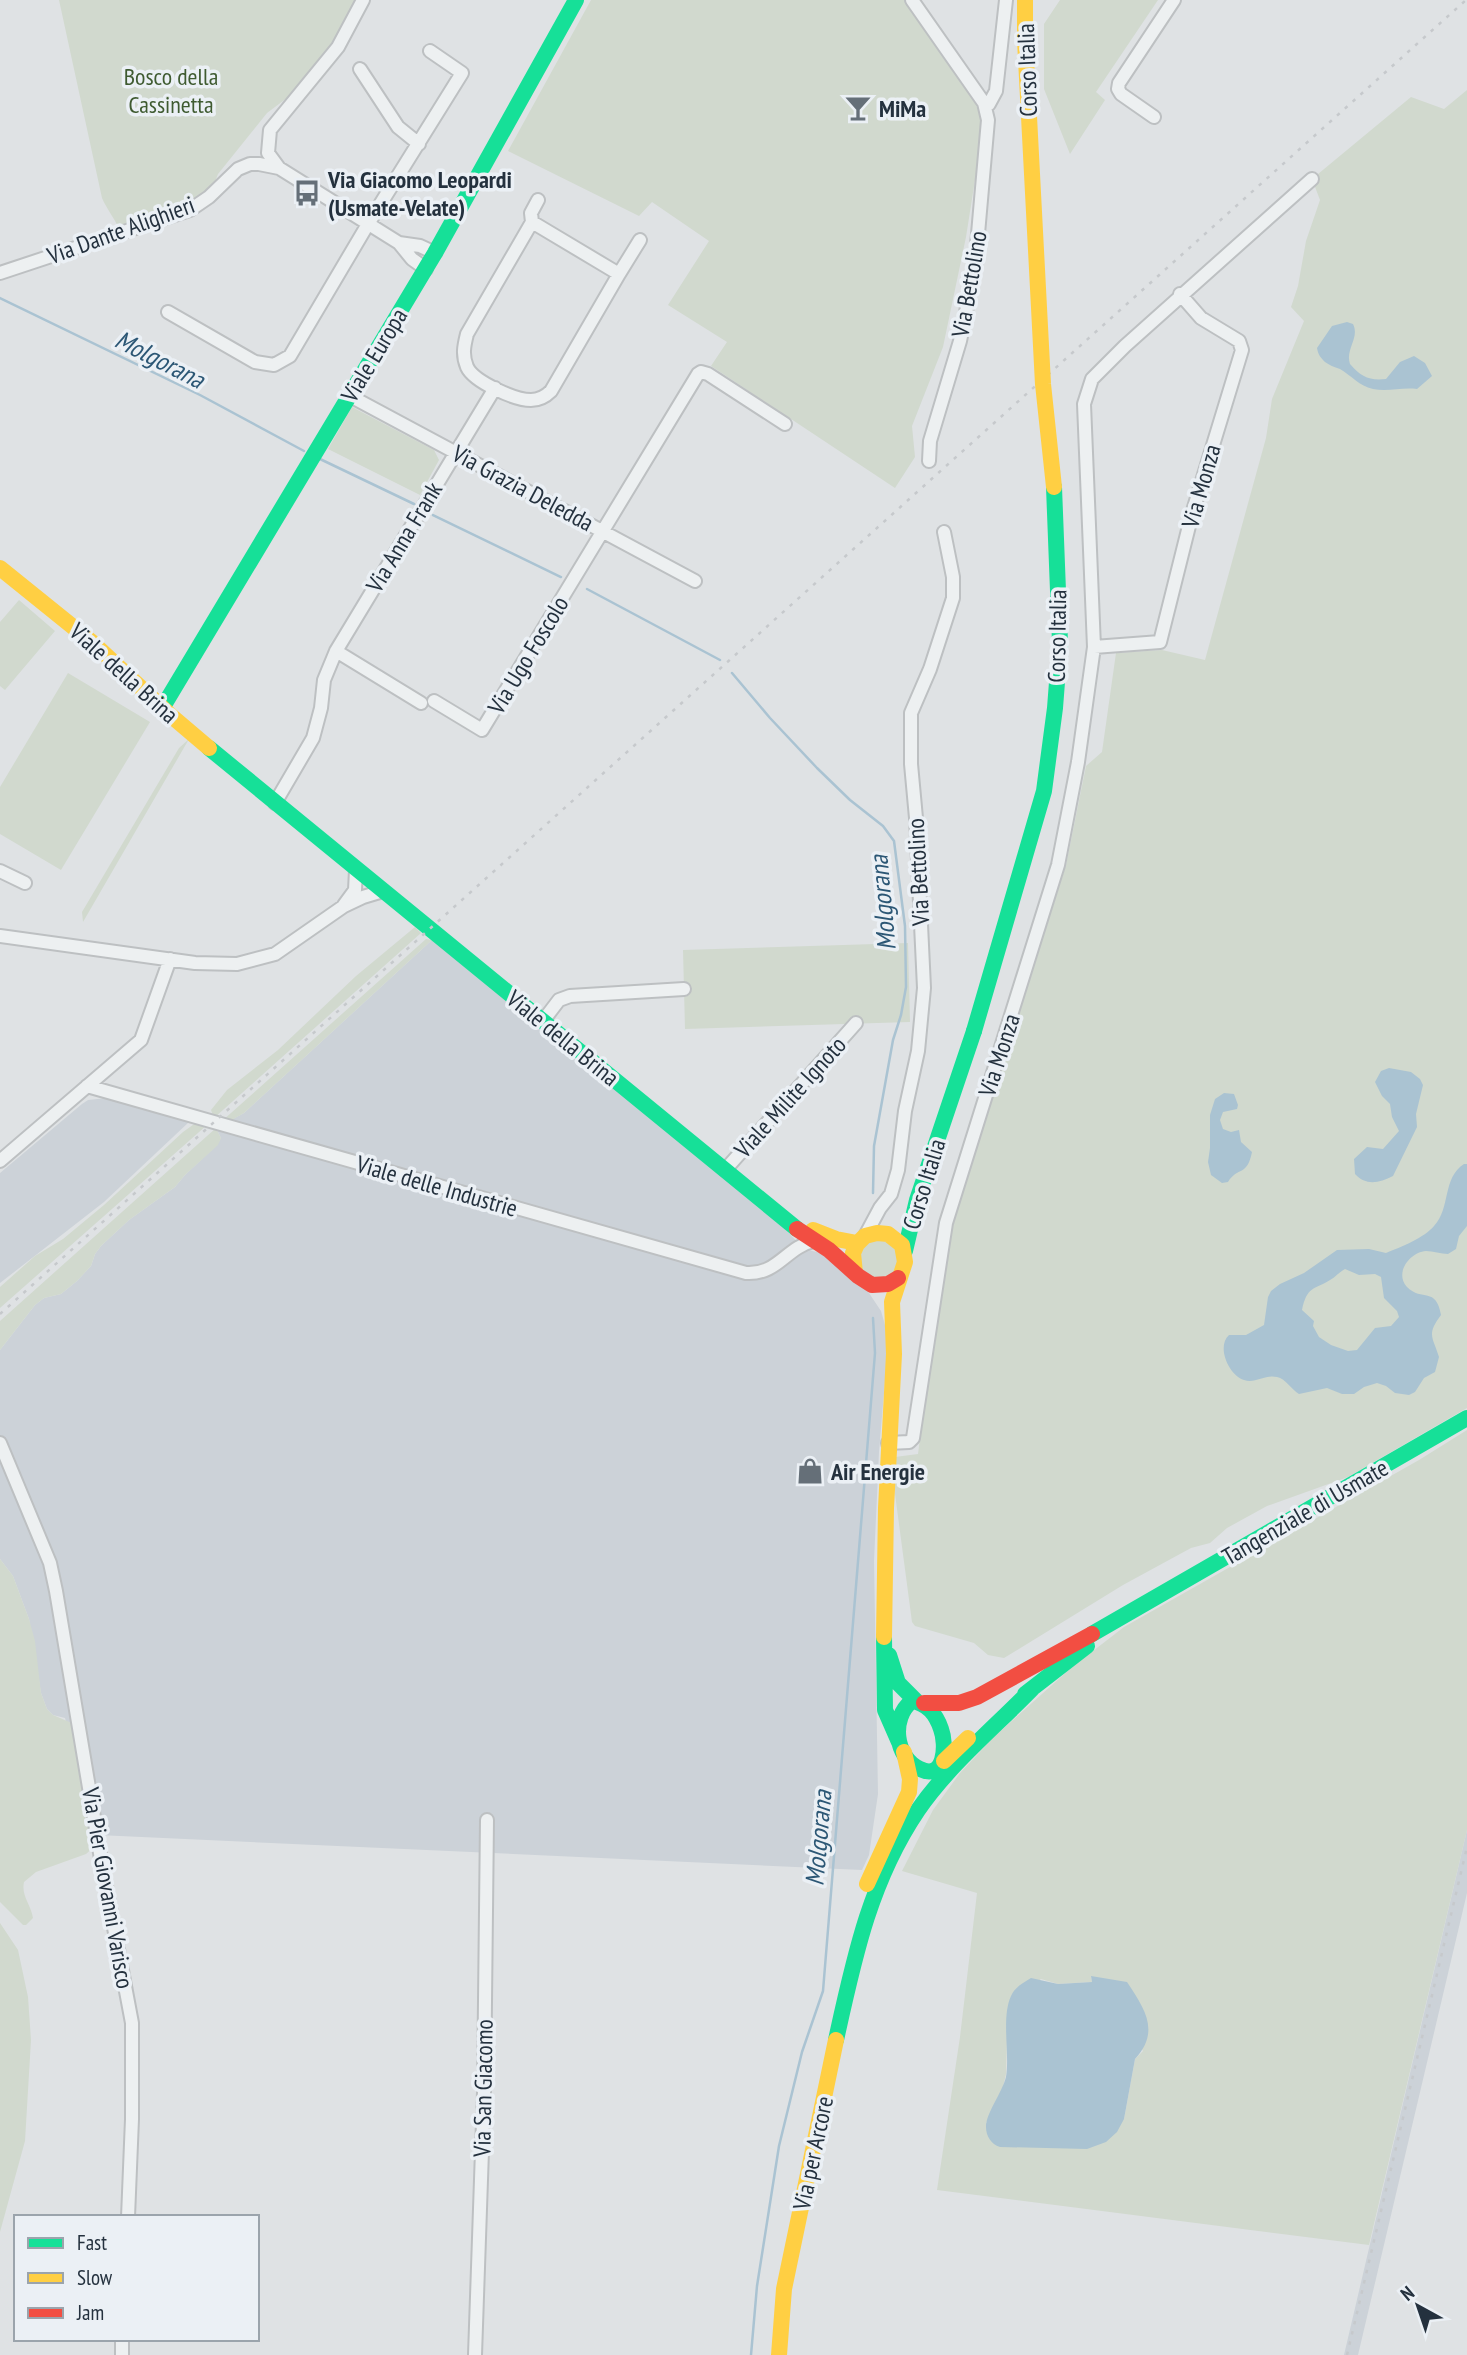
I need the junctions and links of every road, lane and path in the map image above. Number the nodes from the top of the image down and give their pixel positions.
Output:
1 (363, 0) edge
2 (576, 0) edge
3 (912, 0) edge
4 (1006, 0) edge
5 (1025, 0) edge
6 (1174, 0) edge
7 (430, 51) dead end
8 (360, 69) dead end
9 (984, 103) junction
10 (1154, 117) dead end
11 (419, 144) junction
12 (279, 168) junction
13 (1312, 179) dead end
14 (538, 200) dead end
15 (532, 222) junction
16 (368, 224) junction
17 (640, 240) dead end
18 (399, 243) junction
19 (435, 253) junction
20 (426, 268) junction
21 (0, 273) edge
22 (619, 274) junction
23 (1180, 294) junction
24 (168, 312) dead end
25 (495, 388) junction
26 (350, 396) junction
27 (785, 424) dead end
28 (455, 452) junction
29 (929, 461) dead end
30 (604, 531) junction
31 (944, 532) dead end
32 (0, 568) edge
33 (695, 581) dead end
34 (1094, 647) junction
35 (336, 651) junction
36 (164, 705) junction
37 (275, 803) junction
38 (350, 865) junction
39 (0, 871) edge
40 (25, 883) dead end
41 (383, 891) junction
42 (344, 906) junction
43 (0, 936) edge
44 (170, 959) junction
45 (684, 989) dead end
46 (543, 1021) junction
47 (856, 1023) dead end
48 (87, 1086) junction
49 (0, 1161) edge
50 (725, 1170) junction
51 (917, 1200) junction
52 (770, 1207) junction
53 (877, 1213) junction
54 (888, 1234) junction
55 (812, 1236) junction
56 (861, 1239) junction
57 (905, 1251) junction
58 (861, 1278) junction
59 (898, 1278) junction
60 (894, 1330) junction
61 (1467, 1418) edge
62 (0, 1443) edge
63 (888, 1443) junction
64 (1143, 1606) junction
65 (884, 1639) junction
66 (1032, 1689) junction
67 (920, 1702) junction
68 (902, 1747) junction
69 (940, 1766) junction
70 (487, 1820) dead end
71 (896, 1847) junction
72 (855, 1952) junction
73 (128, 2215) edge
74 (475, 2355) edge
75 (779, 2355) edge

1 - 12 street
2 - 19 main road, Viale Europa
3 - 9 street
4 - 9 street
5 - 51 main road, Corso Italia, bridge
6 - 10 street
7 - 11 street
8 - 11 street
9 - 29 street, Via Bettolino
11 - 16 street
12 - 16 street
12 - 21 street, Via Dante Alighieri
13 - 23 street, Via Monza
14 - 15 street
15 - 22 street
15 - 25 street
16 - 18 street
16 - 24 street
17 - 22 street
18 - 19 street
18 - 20 street
19 - 20 main road, Viale Europa
20 - 26 main road, Viale Europa
22 - 25 street
23 - 34 street, Via Monza
23 - 34 street, Via Monza
25 - 28 street, Via Anna Frank
26 - 28 street, Via Grazia Deledda
26 - 36 main road, Viale Europa
27 - 30 street
28 - 30 street, Via Grazia Deledda
28 - 35 street, Via Anna Frank
30 - 33 street, Via Grazia Deledda
30 - 35 street, Via Ugo Foscolo
31 - 53 street, Via Bettolino
32 - 36 main road, Viale della Brina
34 - 63 street, Via Monza
35 - 37 street, Via Anna Frank
36 - 37 main road, Viale della Brina
37 - 38 main road, Viale della Brina
38 - 41 main road, Viale della Brina
38 - 42 street
39 - 40 street
41 - 42 street
41 - 46 main road, Viale della Brina
42 - 44 street
43 - 44 street
44 - 48 street
45 - 46 street
46 - 50 main road, Viale della Brina
47 - 50 street, Viale Milite Ignoto
48 - 49 street
48 - 55 street, Viale delle Industrie
50 - 52 main road, Viale della Brina
51 - 54 main road
51 - 57 main road, Corso Italia
52 - 55 main road, Viale della Brina
52 - 55 main road, Viale della Brina
53 - 54 street
53 - 56 street, Via Bettolino
54 - 56 main road
54 - 57 main road
55 - 56 main road, Viale della Brina
55 - 58 main road, Viale della Brina
56 - 58 main road
57 - 59 main road
58 - 59 main road
58 - 60 main road, Viale della Brina
59 - 60 main road
60 - 63 main road
61 - 64 main road, Tangenziale di Usmate
62 - 73 street, Via Pier Giovanni Varisco
63 - 65 main road
64 - 66 main road
64 - 67 main road
65 - 67 main road
65 - 68 main road
66 - 69 main road
66 - 71 main road
67 - 68 main road
67 - 69 main road
68 - 69 main road
68 - 72 main road
69 - 71 main road
70 - 74 street, Via San Giacomo
71 - 72 main road
72 - 75 main road, Via per Arcore

